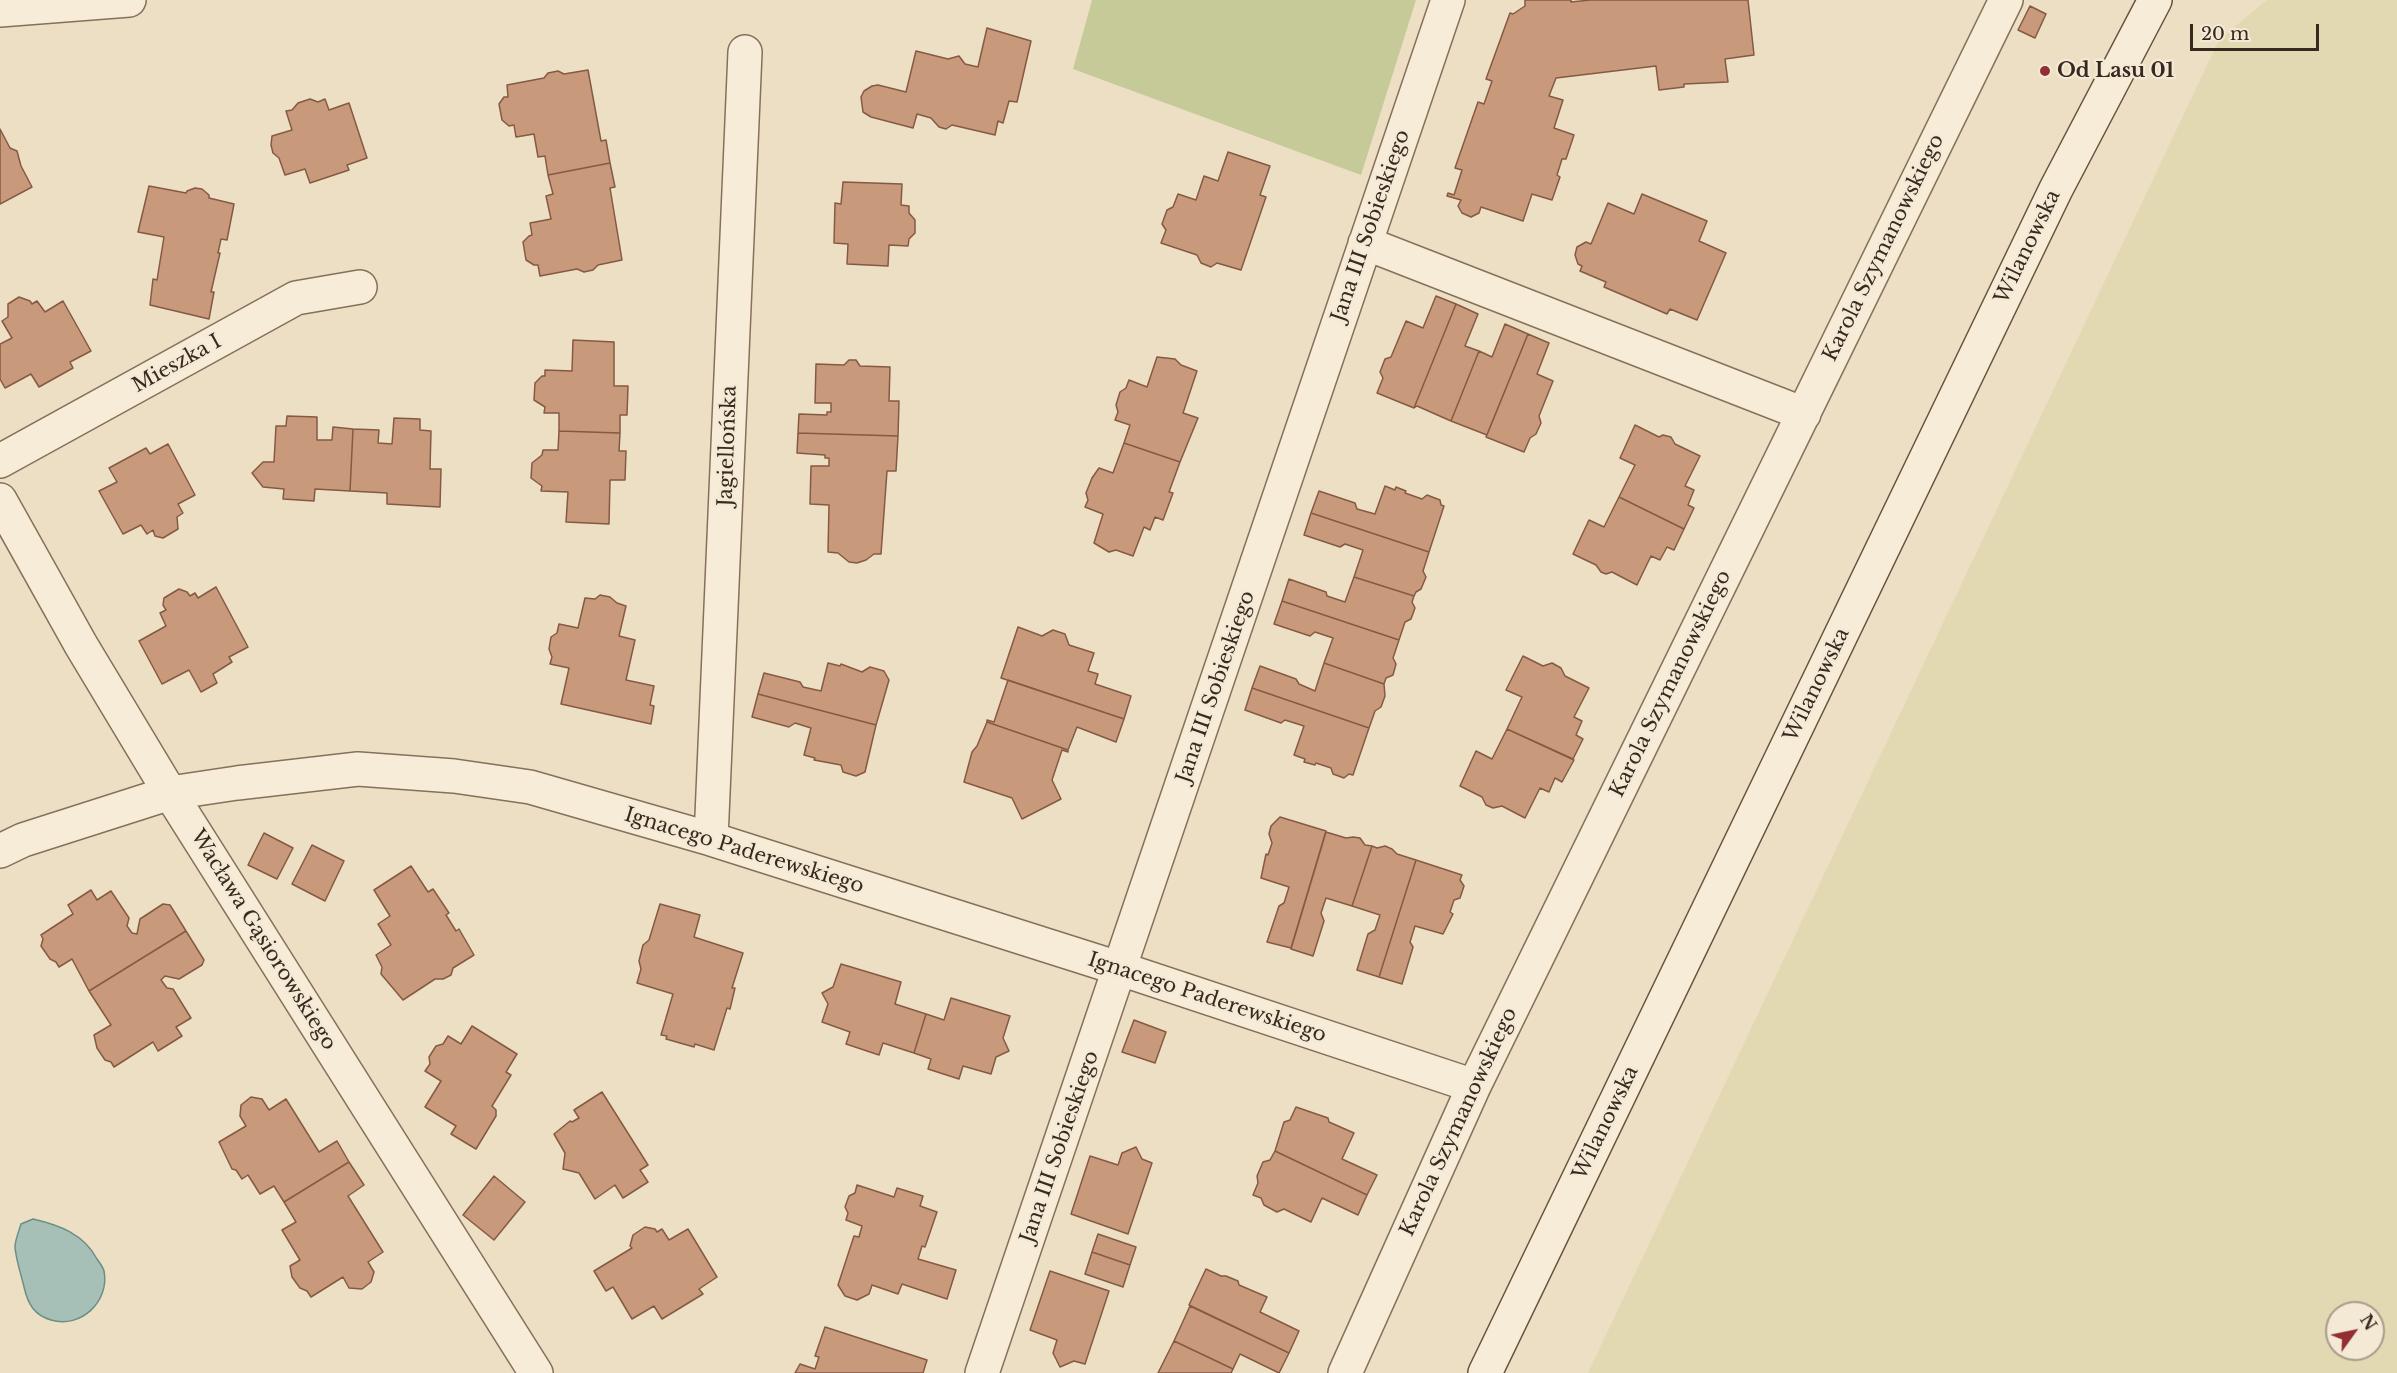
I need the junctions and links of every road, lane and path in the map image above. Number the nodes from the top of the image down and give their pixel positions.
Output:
1 (129, 0) edge
2 (1448, 0) edge
3 (2006, 0) edge
4 (2155, 0) edge
5 (0, 10) edge
6 (745, 52) dead end
7 (1365, 243) junction
8 (360, 287) dead end
9 (1803, 414) junction
10 (0, 461) edge
11 (0, 500) edge
12 (170, 793) junction
13 (711, 839) junction
14 (0, 851) edge
15 (1121, 969) junction
16 (1474, 1086) junction
17 (536, 1373) edge
18 (982, 1373) edge
19 (1345, 1373) edge
20 (1485, 1373) edge

1 - 5 street
2 - 7 street, Jana III Sobieskiego
3 - 9 street, Karola Szymanowskiego
4 - 20 street, Wilanowska
6 - 13 street, Jagiellońska
7 - 9 street
7 - 15 street, Jana III Sobieskiego
8 - 10 street, Mieszka I
9 - 16 street, Karola Szymanowskiego
11 - 12 street, Wacława Gąsiorowskiego
12 - 13 street, Ignacego Paderewskiego
12 - 14 street, Ignacego Paderewskiego
12 - 17 street, Wacława Gąsiorowskiego
13 - 15 street, Ignacego Paderewskiego
15 - 16 street, Ignacego Paderewskiego
15 - 18 street, Jana III Sobieskiego
16 - 19 street, Karola Szymanowskiego

